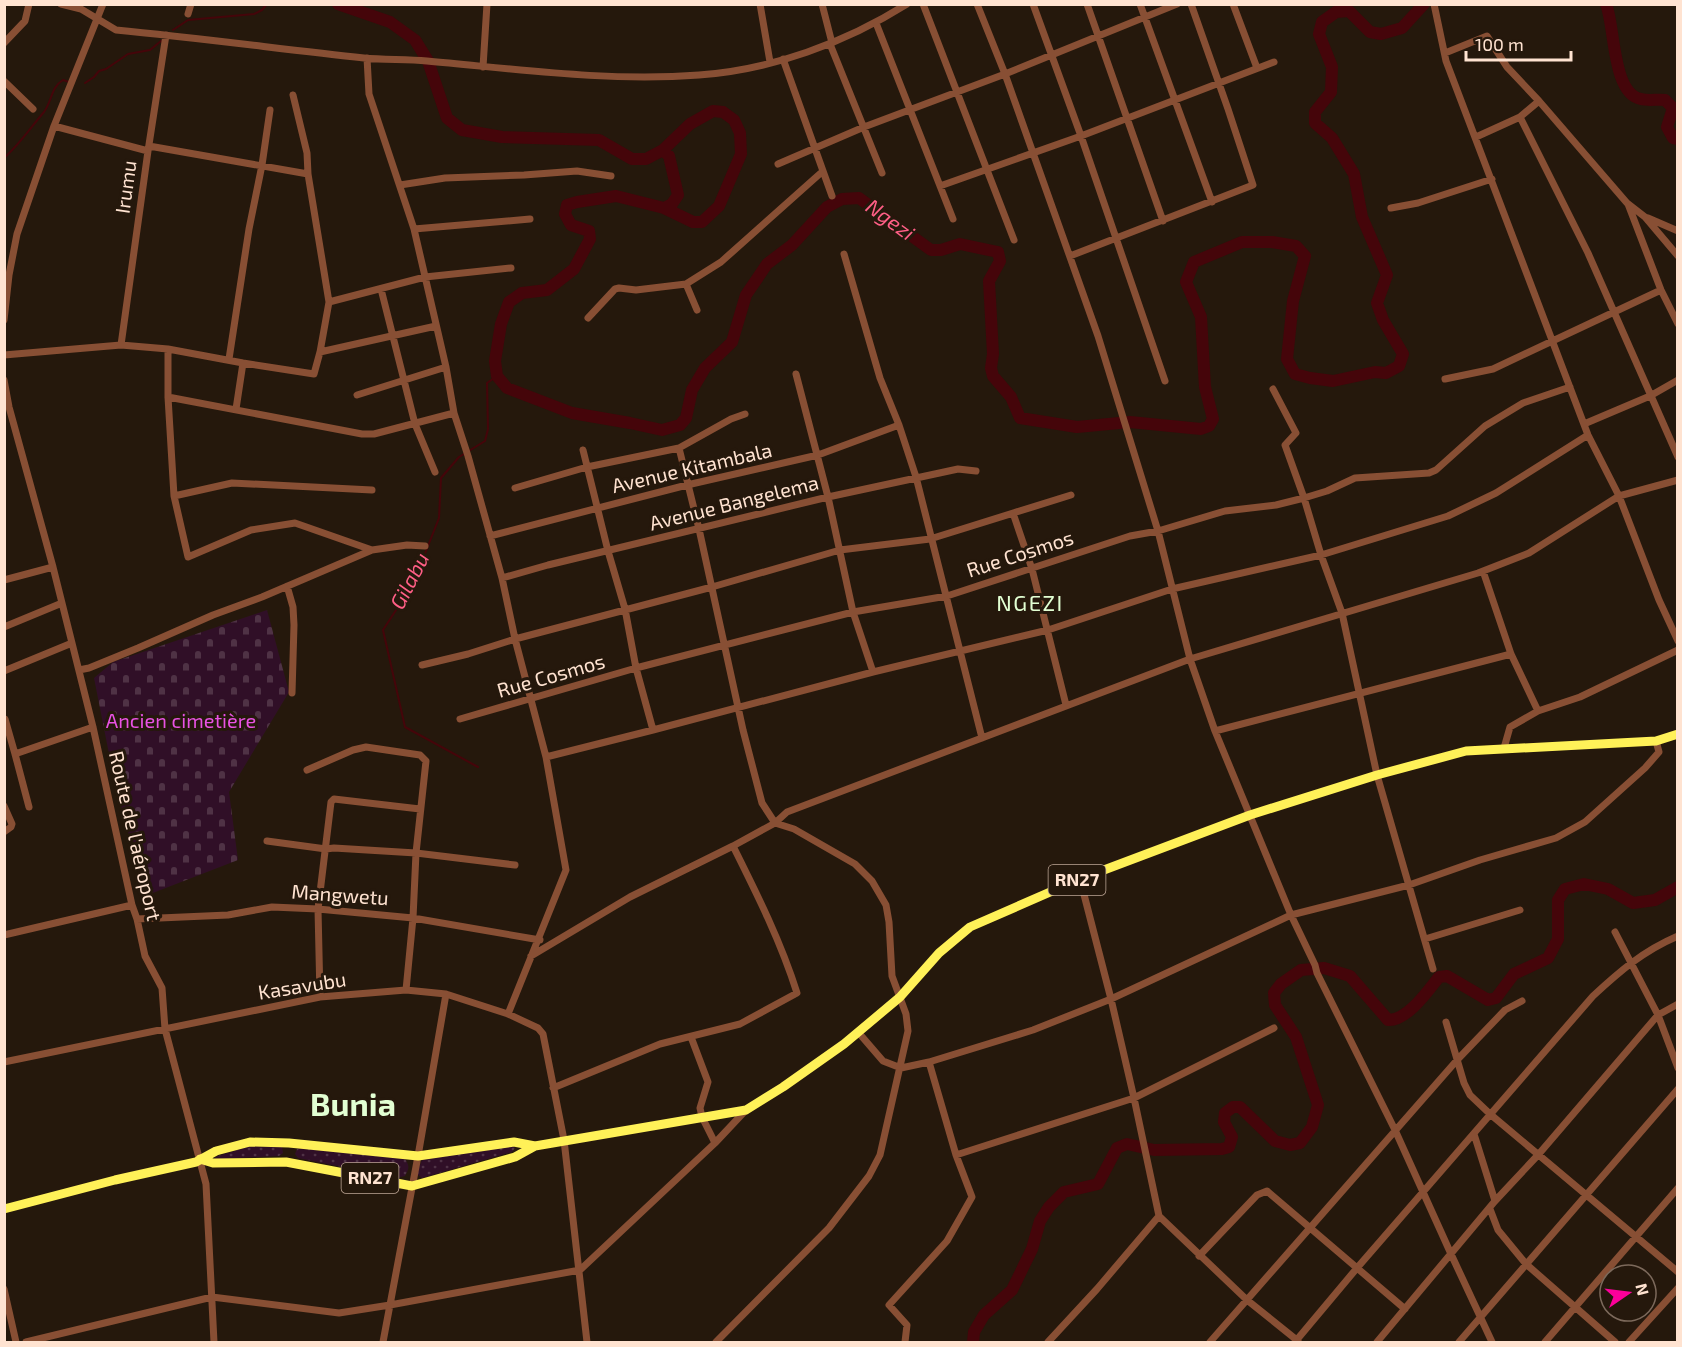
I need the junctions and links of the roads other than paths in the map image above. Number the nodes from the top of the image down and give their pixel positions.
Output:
1 (29, 4) edge
2 (61, 4) edge
3 (103, 4) edge
4 (191, 4) edge
5 (487, 4) edge
6 (760, 4) edge
7 (822, 4) edge
8 (891, 4) edge
9 (907, 4) edge
10 (923, 4) edge
11 (977, 4) edge
12 (1033, 4) edge
13 (1087, 4) edge
14 (1140, 4) edge
15 (1177, 4) edge
16 (1191, 4) edge
17 (1233, 4) edge
18 (1434, 4) edge
19 (893, 13) junction
20 (188, 14) dead end
21 (1144, 17) junction
22 (98, 19) junction
23 (876, 23) junction
24 (166, 35) junction
25 (1099, 36) junction
26 (4, 43) edge
27 (831, 44) junction
28 (1445, 53) junction
29 (1052, 55) junction
30 (367, 58) junction
31 (783, 59) junction
32 (770, 62) junction
33 (1274, 62) dead end
34 (483, 67) junction
35 (1257, 68) junction
36 (1005, 74) junction
37 (4, 81) edge
38 (1219, 82) junction
39 (957, 92) junction
40 (293, 95) dead end
41 (1175, 99) junction
42 (1539, 101) junction
43 (33, 109) dead end
44 (270, 110) dead end
45 (910, 110) junction
46 (1520, 117) junction
47 (1127, 118) junction
48 (54, 126) junction
49 (864, 127) junction
50 (1081, 136) junction
51 (1476, 137) junction
52 (148, 148) junction
53 (814, 148) junction
54 (1034, 153) junction
55 (778, 164) dead end
56 (262, 165) junction
57 (988, 170) junction
58 (823, 171) junction
59 (882, 173) dead end
60 (308, 174) junction
61 (611, 176) dead end
62 (1492, 179) junction
63 (400, 185) junction
64 (940, 186) junction
65 (832, 196) dead end
66 (1212, 202) junction
67 (1627, 203) junction
68 (1391, 208) dead end
69 (1645, 217) junction
70 (530, 219) dead end
71 (953, 219) dead end
72 (1163, 221) junction
73 (414, 229) junction
74 (1677, 231) edge
75 (1116, 239) junction
76 (1014, 240) dead end
77 (844, 254) dead end
78 (1070, 256) junction
79 (1677, 256) edge
80 (511, 268) dead end
81 (425, 277) junction
82 (686, 284) junction
83 (381, 289) junction
84 (1661, 290) junction
85 (329, 302) junction
86 (697, 310) dead end
87 (1613, 313) junction
88 (588, 318) dead end
89 (4, 320) edge
90 (1677, 324) edge
91 (436, 326) junction
92 (393, 335) junction
93 (1552, 340) junction
94 (121, 345) junction
95 (168, 349) junction
96 (320, 352) junction
97 (4, 355) edge
98 (229, 360) junction
99 (243, 363) junction
100 (446, 367) junction
101 (796, 374) dead end
102 (4, 380) edge
103 (404, 380) junction
104 (1445, 380) dead end
105 (1677, 380) edge
106 (1165, 381) dead end
107 (1570, 387) junction
108 (1273, 389) dead end
109 (357, 394) dead end
110 (1650, 396) junction
111 (168, 397) junction
112 (236, 409) junction
113 (454, 413) junction
114 (745, 414) dead end
115 (415, 424) junction
116 (1584, 424) junction
117 (899, 425) junction
118 (1588, 435) junction
119 (679, 448) junction
120 (584, 450) dead end
121 (818, 455) junction
122 (1677, 457) edge
123 (587, 466) junction
124 (976, 471) dead end
125 (435, 472) dead end
126 (916, 477) junction
127 (1677, 480) edge
128 (687, 485) junction
129 (514, 488) dead end
130 (372, 489) dead end
131 (1071, 495) dead end
132 (174, 496) junction
133 (1619, 496) junction
134 (828, 497) junction
135 (1304, 498) junction
136 (597, 507) junction
137 (1013, 513) junction
138 (699, 529) junction
139 (1158, 531) junction
140 (490, 536) junction
141 (930, 539) junction
142 (425, 546) dead end
143 (372, 550) junction
144 (840, 550) junction
145 (608, 551) junction
146 (1321, 555) junction
147 (53, 567) junction
148 (1032, 569) junction
149 (1483, 571) junction
150 (502, 578) junction
151 (4, 580) edge
152 (287, 586) junction
153 (712, 587) junction
154 (1172, 589) junction
155 (947, 596) junction
156 (62, 603) junction
157 (625, 609) junction
158 (854, 612) junction
159 (1342, 613) junction
160 (4, 627) edge
161 (1048, 630) junction
162 (515, 639) junction
163 (1677, 641) edge
164 (72, 642) junction
165 (725, 645) junction
166 (1677, 650) edge
167 (960, 651) junction
168 (1511, 654) junction
169 (1191, 659) junction
170 (422, 665) dead end
171 (636, 668) junction
172 (79, 670) junction
173 (4, 671) edge
174 (873, 672) junction
175 (292, 693) dead end
176 (1359, 694) junction
177 (531, 699) junction
178 (1066, 705) junction
179 (738, 708) junction
180 (1538, 711) junction
181 (5, 719) edge
182 (460, 719) dead end
183 (93, 727) junction
184 (653, 730) junction
185 (1215, 731) junction
186 (1677, 734) edge
187 (982, 738) junction
188 (1656, 741) junction
189 (1504, 748) junction
190 (15, 754) junction
191 (546, 757) junction
192 (307, 770) dead end
193 (1377, 775) junction
194 (4, 806) edge
195 (29, 807) dead end
196 (420, 809) junction
197 (1250, 815) junction
198 (775, 823) junction
199 (4, 832) edge
200 (267, 841) dead end
201 (733, 846) junction
202 (326, 849) junction
203 (416, 853) junction
204 (515, 865) dead end
205 (1080, 879) junction
206 (1409, 885) junction
207 (132, 905) junction
208 (318, 909) junction
209 (1520, 910) dead end
210 (1291, 915) junction
211 (413, 918) junction
212 (137, 919) junction
213 (1615, 932) dead end
214 (4, 935) edge
215 (1677, 936) edge
216 (540, 939) junction
217 (1425, 939) junction
218 (531, 956) junction
219 (1631, 962) junction
220 (1433, 969) dead end
221 (406, 990) junction
222 (446, 994) junction
223 (320, 997) junction
224 (900, 997) junction
225 (1111, 999) junction
226 (1522, 1000) dead end
227 (1677, 1004) edge
228 (508, 1014) junction
229 (1658, 1015) junction
230 (1446, 1022) dead end
231 (1274, 1028) dead end
232 (165, 1029) junction
233 (858, 1032) junction
234 (691, 1037) junction
235 (1458, 1059) junction
236 (4, 1062) edge
237 (929, 1062) junction
238 (901, 1068) junction
239 (1677, 1068) edge
240 (553, 1088) junction
241 (1677, 1089) edge
242 (1134, 1098) junction
243 (746, 1110) junction
244 (1490, 1114) junction
245 (702, 1117) junction
246 (1395, 1130) junction
247 (1474, 1134) junction
248 (564, 1140) junction
249 (289, 1143) junction
250 (715, 1143) junction
251 (535, 1146) junction
252 (956, 1155) junction
253 (1538, 1155) junction
254 (418, 1156) junction
255 (200, 1159) junction
256 (286, 1162) junction
257 (412, 1186) junction
258 (1677, 1188) edge
259 (1423, 1192) junction
260 (1586, 1196) junction
261 (1496, 1201) junction
262 (4, 1209) edge
263 (1490, 1209) junction
264 (1158, 1216) junction
265 (1311, 1228) junction
266 (1635, 1238) junction
267 (1451, 1254) junction
268 (1199, 1256) junction
269 (1526, 1264) junction
270 (1357, 1268) junction
271 (580, 1270) junction
272 (1677, 1272) edge
273 (1677, 1288) edge
274 (4, 1289) edge
275 (212, 1297) junction
276 (1247, 1300) junction
277 (390, 1305) junction
278 (1575, 1308) junction
279 (1405, 1309) junction
280 (1481, 1316) junction
281 (16, 1342) edge
282 (26, 1342) edge
283 (214, 1342) edge
284 (383, 1342) edge
285 (587, 1342) edge
286 (716, 1342) edge
287 (905, 1342) edge
288 (1048, 1342) edge
289 (1210, 1342) edge
290 (1297, 1342) edge
291 (1377, 1342) edge
292 (1459, 1342) edge
293 (1492, 1342) edge
294 (1545, 1342) edge
295 (1615, 1342) edge
296 (1629, 1342) edge

1 - 26 street
2 - 22 street
3 - 22 street
4 - 20 street
5 - 34 street
6 - 32 street
7 - 27 street
8 - 19 street
9 - 19 street
10 - 39 street
11 - 36 street
12 - 29 street
13 - 25 street
14 - 21 street
15 - 21 street
16 - 38 street
17 - 35 street
18 - 28 street
19 - 23 street
21 - 25 street
21 - 41 street
22 - 24 street
22 - 48 street
23 - 27 street
23 - 45 street
24 - 30 street
24 - 52 street, Irumu
25 - 29 street
25 - 47 street
27 - 31 street
27 - 49 street
28 - 42 street
28 - 51 street
29 - 36 street
29 - 50 street
30 - 34 street
30 - 63 street
31 - 32 street
31 - 53 street
32 - 34 street
33 - 35 street
35 - 38 street
36 - 39 street
36 - 54 street
37 - 43 street
38 - 41 street
38 - 66 street
39 - 45 street
39 - 57 street
40 - 60 street
41 - 47 street
41 - 66 street
42 - 46 street
42 - 67 street
44 - 56 street
45 - 49 street
45 - 64 street
46 - 51 street
46 - 87 street
47 - 50 street
47 - 72 street
48 - 52 street
48 - 89 street
49 - 53 street
49 - 59 street
50 - 54 street
50 - 75 street
51 - 62 street
52 - 56 street
52 - 94 street, Irumu
53 - 55 street
53 - 58 street
54 - 57 street
54 - 78 street
56 - 60 street
56 - 98 street
57 - 64 street
57 - 76 street
58 - 65 street
58 - 82 street
60 - 85 street
61 - 63 street
62 - 68 street
62 - 93 street
63 - 73 street
64 - 71 street
66 - 72 street
67 - 69 street
67 - 84 street
69 - 74 street
69 - 79 street
70 - 73 street
72 - 75 street
73 - 81 street
75 - 78 street
75 - 106 street
77 - 117 street
78 - 139 street
80 - 81 street
81 - 83 street
81 - 91 street
82 - 86 street
82 - 88 street
83 - 85 street
83 - 92 street
84 - 87 street
84 - 90 street
85 - 96 street
87 - 93 street
87 - 110 street
91 - 92 street
91 - 100 street
92 - 96 street
92 - 103 street
93 - 104 street
93 - 107 street
94 - 95 street
94 - 97 street
95 - 98 street
95 - 111 street
96 - 99 street
98 - 99 street
99 - 112 street
100 - 103 street
100 - 113 street
101 - 121 street
102 - 147 street, Route de l'aéroport
103 - 109 street
103 - 115 street
105 - 110 street
107 - 116 street
107 - 135 street, Rue Cosmos
108 - 135 street
110 - 116 street
110 - 122 street
111 - 112 street
111 - 132 street
112 - 115 street
113 - 115 street
113 - 140 street
114 - 119 street
115 - 125 street
116 - 118 street
117 - 121 street, Avenue Kitambala
117 - 126 street
118 - 133 street
118 - 146 street
119 - 123 street
119 - 128 street
120 - 123 street
121 - 128 street, Avenue Kitambala
121 - 134 street
123 - 129 street
123 - 136 street
124 - 126 street, Avenue Bangelema
126 - 134 street, Avenue Bangelema
126 - 141 street
127 - 133 street
128 - 136 street, Avenue Kitambala
128 - 138 street
130 - 132 street
131 - 137 street
132 - 143 street
133 - 149 street
133 - 163 street
134 - 138 street, Avenue Bangelema
134 - 144 street
135 - 139 street, Rue Cosmos
135 - 146 street
136 - 140 street, Avenue Kitambala
136 - 145 street
137 - 141 street
137 - 148 street
138 - 145 street, Avenue Bangelema
138 - 153 street
139 - 148 street, Rue Cosmos
139 - 154 street
140 - 150 street
141 - 144 street
141 - 155 street
142 - 143 street
143 - 152 street
144 - 153 street
144 - 158 street
145 - 150 street, Avenue Bangelema
145 - 157 street
146 - 154 street
146 - 159 street
147 - 151 street
147 - 156 street, Route de l'aéroport
148 - 155 street, Rue Cosmos
148 - 161 street
149 - 159 street
149 - 168 street
150 - 162 street
152 - 172 street
152 - 175 street
153 - 157 street
153 - 165 street
154 - 161 street
154 - 169 street
155 - 158 street, Rue Cosmos
155 - 167 street
156 - 160 street
156 - 164 street, Route de l'aéroport
157 - 162 street
157 - 171 street
158 - 165 street, Rue Cosmos
158 - 174 street
159 - 169 street
159 - 176 street
161 - 167 street
161 - 178 street
162 - 170 street
162 - 177 street
164 - 172 street, Route de l'aéroport
164 - 173 street
165 - 171 street, Rue Cosmos
165 - 179 street
166 - 180 street
167 - 174 street
167 - 187 street
168 - 176 street
168 - 180 street
169 - 178 street
169 - 185 street
171 - 177 street, Rue Cosmos
171 - 184 street
172 - 183 street, Route de l'aéroport
174 - 179 street
176 - 185 street
176 - 193 street
177 - 182 street, Rue Cosmos
177 - 191 street
178 - 187 street
179 - 184 street
179 - 198 street
180 - 189 street
181 - 190 street
183 - 190 street
183 - 207 street, Route de l'aéroport
184 - 191 street
185 - 197 street
186 - 188 main road, RN27
187 - 198 street
188 - 189 main road, RN27
188 - 206 street
189 - 193 main road, RN27
190 - 195 street
191 - 216 street
192 - 196 street
193 - 197 main road, RN27
193 - 206 street
194 - 199 street
196 - 202 street
196 - 203 street
197 - 205 main road, RN27
197 - 210 street
198 - 201 street
198 - 224 street
200 - 202 street
201 - 218 street
201 - 234 street
202 - 203 street
202 - 208 street
203 - 204 street
203 - 211 street
205 - 224 main road, RN27
205 - 225 street
206 - 210 street
206 - 217 street
207 - 212 street, Route de l'aéroport
207 - 214 street
208 - 211 street, Mangwetu
208 - 212 street, Mangwetu
208 - 223 street
209 - 217 street
210 - 225 street
210 - 246 street
211 - 216 street, Mangwetu
211 - 221 street
212 - 232 street, Route de l'aéroport
213 - 219 street
215 - 219 street
216 - 218 street
217 - 220 street
218 - 228 street
219 - 229 street
219 - 244 street
221 - 222 street, Kasavubu
221 - 223 street, Kasavubu
222 - 228 street, Kasavubu
222 - 254 street
223 - 232 street, Kasavubu
224 - 233 main road, RN27
224 - 238 street
225 - 237 street
225 - 242 street
226 - 235 street
227 - 229 street
228 - 240 street, Kasavubu
229 - 239 street
229 - 253 street
230 - 235 street
231 - 242 street
232 - 236 street, Kasavubu
232 - 255 street, Route de l'aéroport
233 - 238 street
233 - 243 main road, RN27
234 - 240 street
234 - 245 street
235 - 244 street
235 - 246 street
237 - 238 street
237 - 252 street
238 - 286 street
240 - 248 street, Kasavubu
241 - 260 street
242 - 252 street
242 - 264 street
243 - 245 main road, RN27
243 - 250 street
244 - 247 street
244 - 253 street
245 - 248 main road, RN27
245 - 250 street
246 - 259 street
246 - 265 street
247 - 259 street
247 - 261 street
248 - 251 main road, RN27
248 - 271 street, Kasavubu
249 - 254 main road, RN27
249 - 255 main road, RN27
249 - 256 main road
250 - 271 street
251 - 254 main road, RN27
251 - 257 main road, RN27
252 - 287 street
253 - 260 street
253 - 261 street
254 - 257 street
255 - 256 main road, RN27
255 - 262 main road, RN27
255 - 275 street, Route de l'aéroport
256 - 257 main road, RN27
257 - 277 street
258 - 266 street
259 - 267 street
259 - 270 street
260 - 266 street
260 - 269 street
261 - 263 street
263 - 267 street
263 - 269 street
264 - 268 street
264 - 288 street
265 - 268 street
265 - 270 street
265 - 276 street
266 - 272 street
266 - 278 street
267 - 279 street
267 - 280 street
268 - 276 street
269 - 278 street
269 - 280 street
270 - 279 street
270 - 290 street
271 - 277 street
271 - 285 street, Kasavubu
273 - 296 street
274 - 281 street
275 - 277 street
275 - 282 street
275 - 283 street, Route de l'aéroport
276 - 289 street
276 - 290 street
277 - 284 street
278 - 294 street
278 - 295 street
279 - 291 street
280 - 292 street
280 - 293 street

